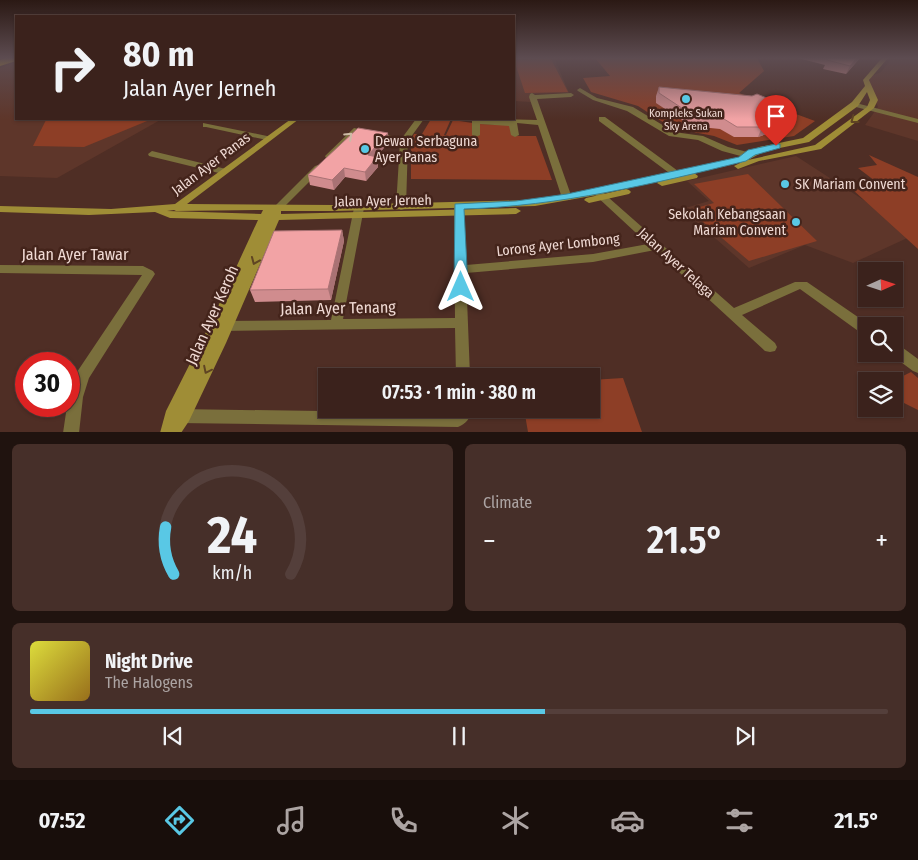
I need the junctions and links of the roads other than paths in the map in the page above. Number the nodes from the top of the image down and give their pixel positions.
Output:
1 (867, 78) edge
2 (868, 87) junction
3 (580, 90) dead end
4 (570, 95) dead end
5 (856, 104) junction
6 (870, 108) junction
7 (602, 119) dead end
8 (294, 120) edge
9 (419, 120) edge
10 (499, 120) edge
11 (918, 121) edge
12 (513, 122) junction
13 (541, 123) junction
14 (206, 125) dead end
15 (476, 135) dead end
16 (515, 135) dead end
17 (267, 138) junction
18 (404, 141) junction
19 (152, 154) dead end
20 (748, 156) junction
21 (223, 171) junction
22 (674, 173) junction
23 (600, 195) junction
24 (567, 198) junction
25 (401, 207) junction
26 (0, 209) edge
27 (459, 209) junction
28 (174, 211) junction
29 (358, 212) junction
30 (272, 213) junction
31 (657, 246) junction
32 (0, 269) edge
33 (461, 269) junction
34 (732, 314) junction
35 (461, 323) junction
36 (858, 323) edge
37 (336, 325) junction
38 (221, 326) junction
39 (770, 348) dead end
40 (903, 356) edge
41 (918, 367) edge
42 (463, 368) edge
43 (178, 416) junction
44 (318, 418) edge
45 (318, 418) edge
46 (460, 418) edge
47 (71, 432) edge
48 (170, 432) edge

1 - 2 main road, Jalan Ayer Jerneh
2 - 5 main road, Jalan Ayer Jerneh
2 - 6 main road
3 - 20 street
4 - 13 street
5 - 6 street
5 - 20 main road, Jalan Ayer Jerneh
6 - 11 street
6 -> 23 main road, Jalan Ayer Jerneh
7 - 22 street
8 - 17 main road, Jalan Ayer Panas
9 - 18 street
10 - 12 street
12 - 13 street
12 - 15 street
12 - 16 street
13 - 24 street
14 - 17 street
17 - 21 main road, Jalan Ayer Panas
18 - 25 street
30 -> 18 street
19 - 21 street
20 - 22 main road, Jalan Ayer Jerneh
21 - 28 main road, Jalan Ayer Panas
22 - 23 main road, Jalan Ayer Jerneh
23 - 24 main road, Jalan Ayer Jerneh
23 - 27 main road, Jalan Ayer Jerneh
23 - 31 street, Jalan Ayer Telaga
24 - 27 main road, Jalan Ayer Jerneh
25 - 27 main road, Jalan Ayer Jerneh
25 - 29 main road, Jalan Ayer Jerneh
26 - 28 main road, Jalan Ayer Jerneh
27 - 29 main road, Jalan Ayer Jerneh
27 - 33 street
28 - 30 main road, Jalan Ayer Jerneh
29 - 30 main road, Jalan Ayer Jerneh
29 - 37 street
30 - 38 main road, Jalan Ayer Keroh
31 - 33 street, Lorong Ayer Lombong
31 - 34 street, Jalan Ayer Telaga
32 - 47 street, Jalan Ayer Tawar
33 - 35 street
34 - 36 street
34 - 39 street, Jalan Ayer Telaga
35 - 37 street, Jalan Ayer Tenang
35 - 42 street
37 - 38 street, Jalan Ayer Tenang
38 - 43 main road, Jalan Ayer Keroh
40 - 41 street
43 - 45 street
43 - 48 main road, Jalan Ayer Keroh
44 - 46 street

